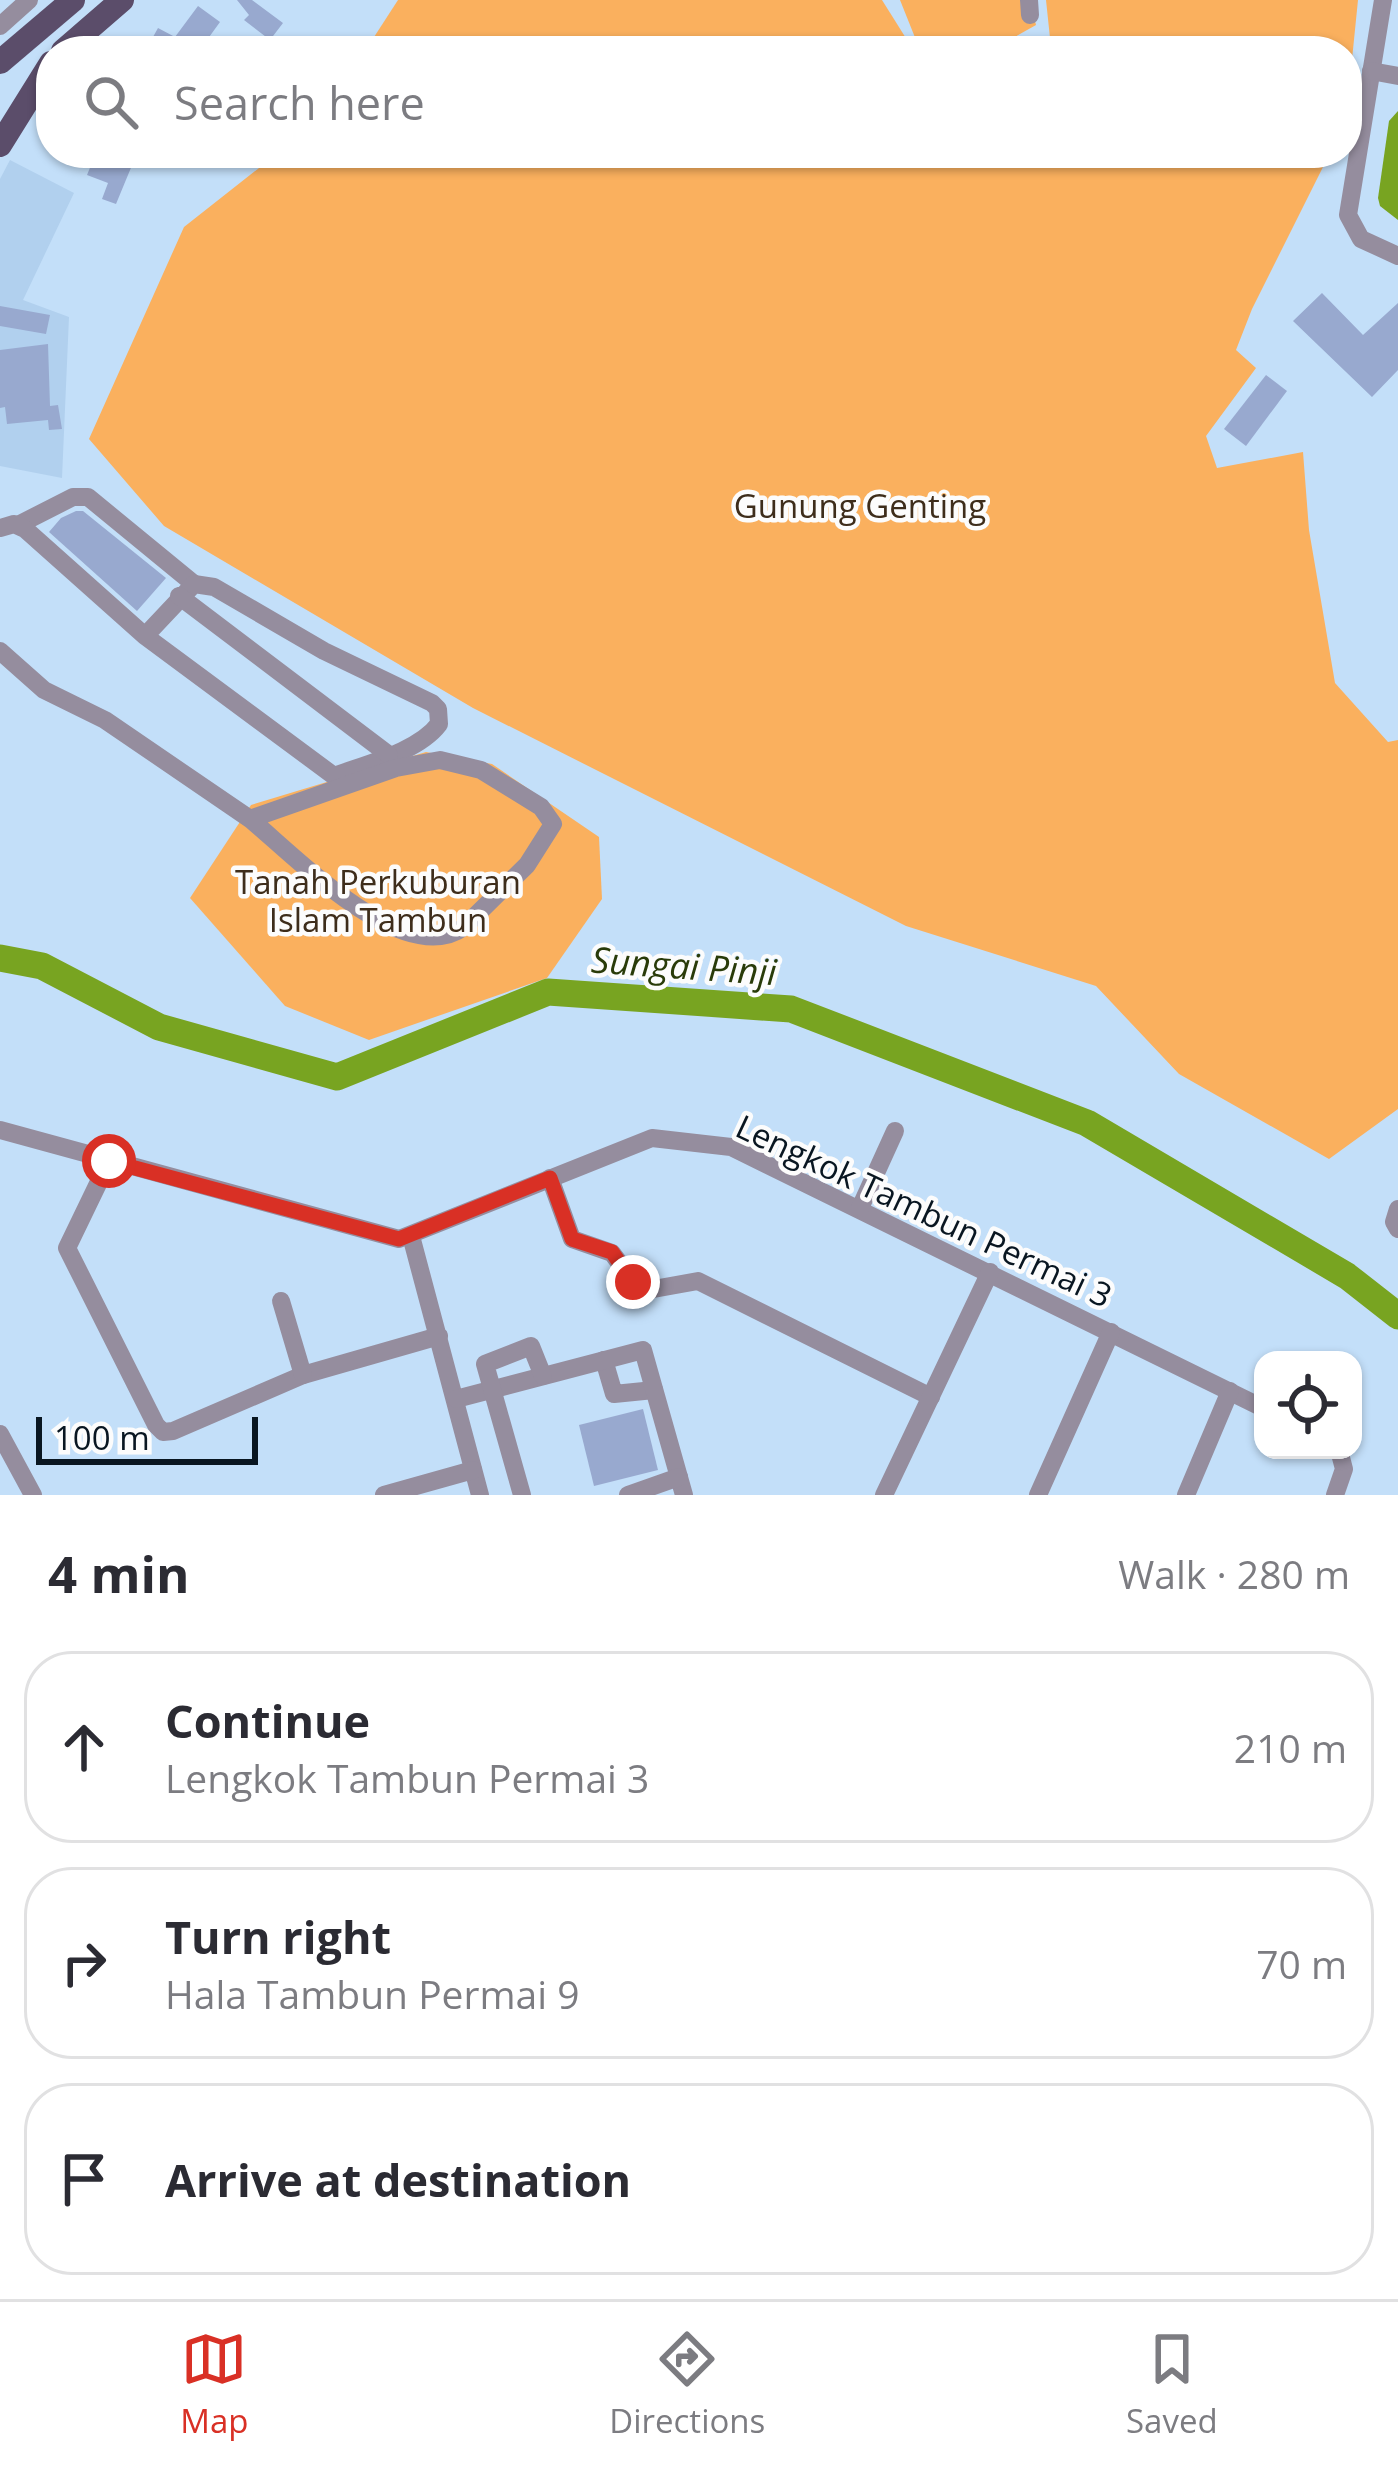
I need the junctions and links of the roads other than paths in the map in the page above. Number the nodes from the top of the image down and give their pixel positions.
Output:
1 (28, 0) edge
2 (73, 0) edge
3 (122, 0) edge
4 (1383, 0) edge
5 (0, 26) edge
6 (81, 36) edge
7 (0, 62) edge
8 (1371, 71) junction
9 (1398, 76) edge
10 (36, 87) edge
11 (1362, 127) edge
12 (0, 146) edge
13 (1355, 168) edge
14 (1398, 256) edge
15 (9, 526) edge
16 (187, 590) junction
17 (145, 636) junction
18 (0, 651) edge
19 (389, 755) junction
20 (250, 818) junction
21 (0, 1130) edge
22 (895, 1132) dead end
23 (109, 1161) junction
24 (550, 1178) junction
25 (860, 1208) junction
26 (1398, 1210) edge
27 (1398, 1229) edge
28 (410, 1236) junction
29 (990, 1272) junction
30 (281, 1301) dead end
31 (1111, 1332) junction
32 (439, 1336) junction
33 (604, 1360) junction
34 (303, 1376) junction
35 (543, 1376) junction
36 (490, 1390) junction
37 (654, 1390) junction
38 (1229, 1391) junction
39 (931, 1397) junction
40 (456, 1399) junction
41 (1254, 1404) edge
42 (0, 1434) edge
43 (1341, 1459) edge
44 (473, 1470) junction
45 (681, 1486) edge
46 (33, 1495) edge
47 (384, 1495) edge
48 (480, 1495) edge
49 (522, 1495) edge
50 (628, 1495) edge
51 (884, 1495) edge
52 (1038, 1495) edge
53 (1186, 1495) edge
54 (1335, 1495) edge

1 - 5 street
2 - 7 main road
3 - 6 main road
4 - 8 street
8 - 9 street
8 - 11 street
10 - 12 main road
13 - 14 street
15 - 16 street
15 - 17 street
16 - 17 street
16 - 19 street
16 - 19 street
17 - 19 street
18 - 20 street
20 - 20 street
21 - 23 street
22 - 25 street
23 - 28 street
23 - 34 street
24 - 25 street, Lengkok Tambun Permai 3
24 - 28 street, Lengkok Tambun Permai 3
24 - 39 street
25 - 29 street, Lengkok Tambun Permai 3
26 - 27 street
28 - 32 street
29 - 31 street, Lengkok Tambun Permai 3
29 - 39 street
30 - 34 street
31 - 38 street, Lengkok Tambun Permai 3
31 - 52 street
32 - 34 street
32 - 40 street
33 - 35 street
33 - 37 street
33 - 37 street
35 - 36 street
35 - 36 street
36 - 40 street
36 - 49 street
37 - 45 street
38 - 41 street, Lengkok Tambun Permai 3
38 - 53 street
39 - 51 street
40 - 44 street
42 - 46 street
43 - 54 street
44 - 47 street
44 - 48 street
45 - 50 street

